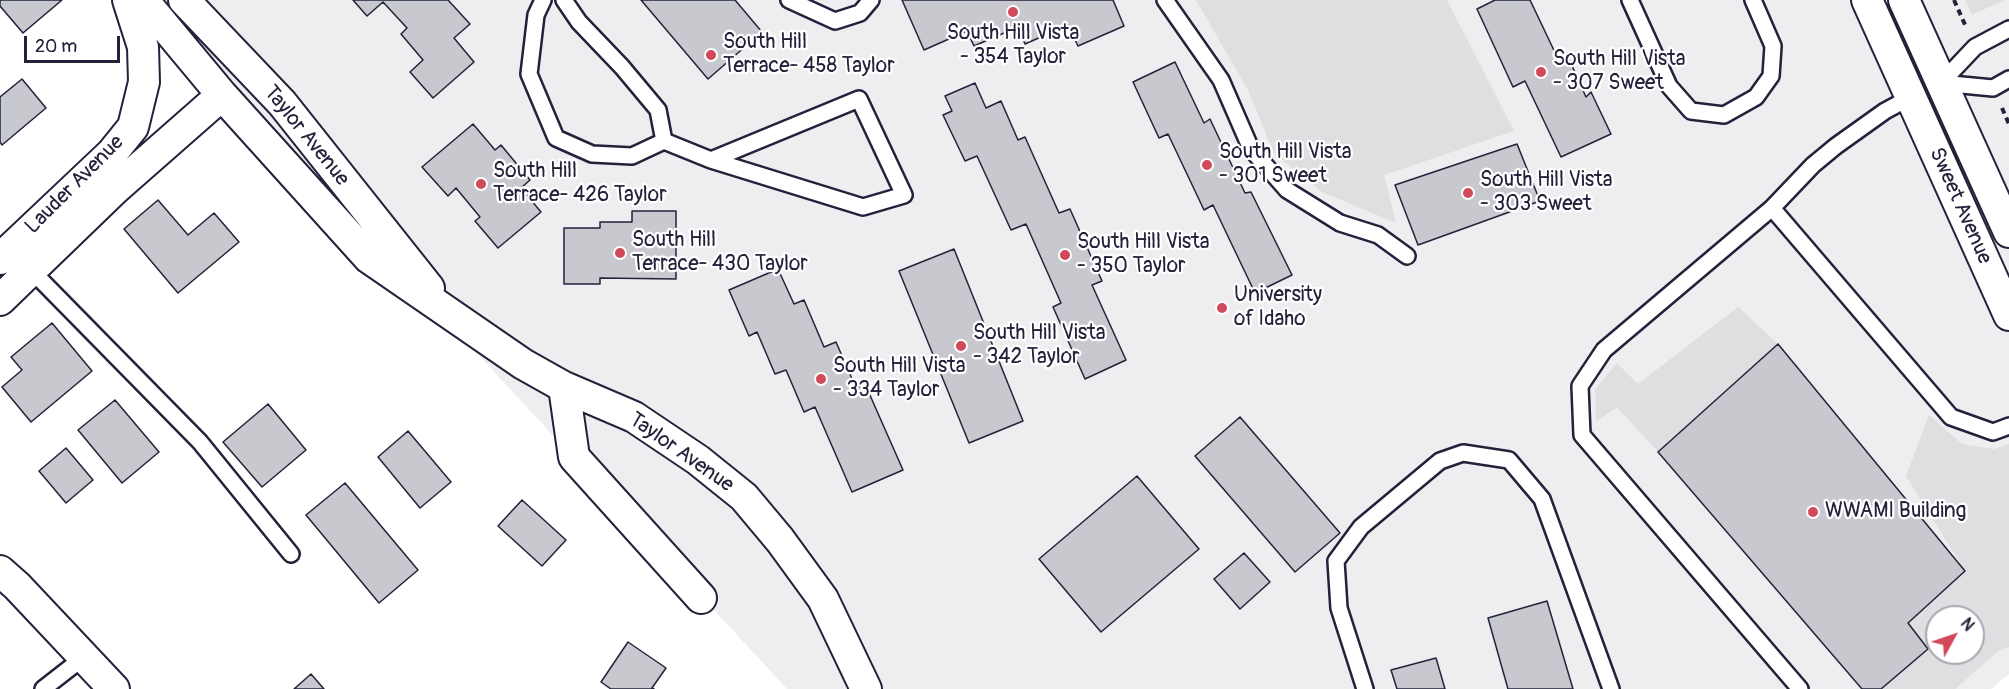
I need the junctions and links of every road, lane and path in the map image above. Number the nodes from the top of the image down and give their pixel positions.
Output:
1 (128, 0) edge
2 (143, 0) edge
3 (543, 0) edge
4 (564, 0) edge
5 (789, 0) edge
6 (871, 0) edge
7 (1165, 0) edge
8 (1630, 0) edge
9 (1753, 0) edge
10 (1867, 0) edge
11 (1904, 0) edge
12 (193, 9) edge
13 (2009, 29) edge
14 (2009, 80) edge
15 (1941, 83) junction
16 (222, 94) junction
17 (1911, 97) junction
18 (664, 141) junction
19 (711, 160) junction
20 (1773, 208) junction
21 (2009, 232) edge
22 (1407, 256) dead end
23 (0, 259) edge
24 (31, 270) junction
25 (0, 300) edge
26 (450, 314) junction
27 (2009, 315) edge
28 (564, 387) junction
29 (2009, 426) edge
30 (291, 554) dead end
31 (0, 556) edge
32 (6, 587) edge
33 (701, 598) dead end
34 (84, 657) junction
35 (43, 689) edge
36 (114, 689) edge
37 (866, 689) edge
38 (1365, 689) edge
39 (1611, 689) edge
40 (1800, 689) edge

1 - 23 street, Lauder Avenue
2 - 16 street, Taylor Avenue
3 - 18 lane
4 - 18 lane
5 - 6 lane
7 - 22 lane
8 - 9 lane
10 - 17 street, Sweet Avenue
11 - 15 street, Sweet Avenue
12 - 16 street, Taylor Avenue
12 - 26 street, Taylor Avenue
13 - 15 lane
14 - 15 lane
15 - 17 street
15 - 21 street, Sweet Avenue
16 - 24 street, Lauder Avenue
16 - 26 street, Taylor Avenue
17 - 20 lane
17 - 27 street, Sweet Avenue
18 - 19 lane
19 - 19 lane
20 - 29 lane
20 - 40 lane
24 - 25 street, Lauder Avenue
24 - 30 lane
26 - 28 street, Taylor Avenue
28 - 33 street
28 - 37 street, Taylor Avenue
31 - 32 street
32 - 34 street
34 - 35 lane
34 - 36 street
38 - 39 lane

